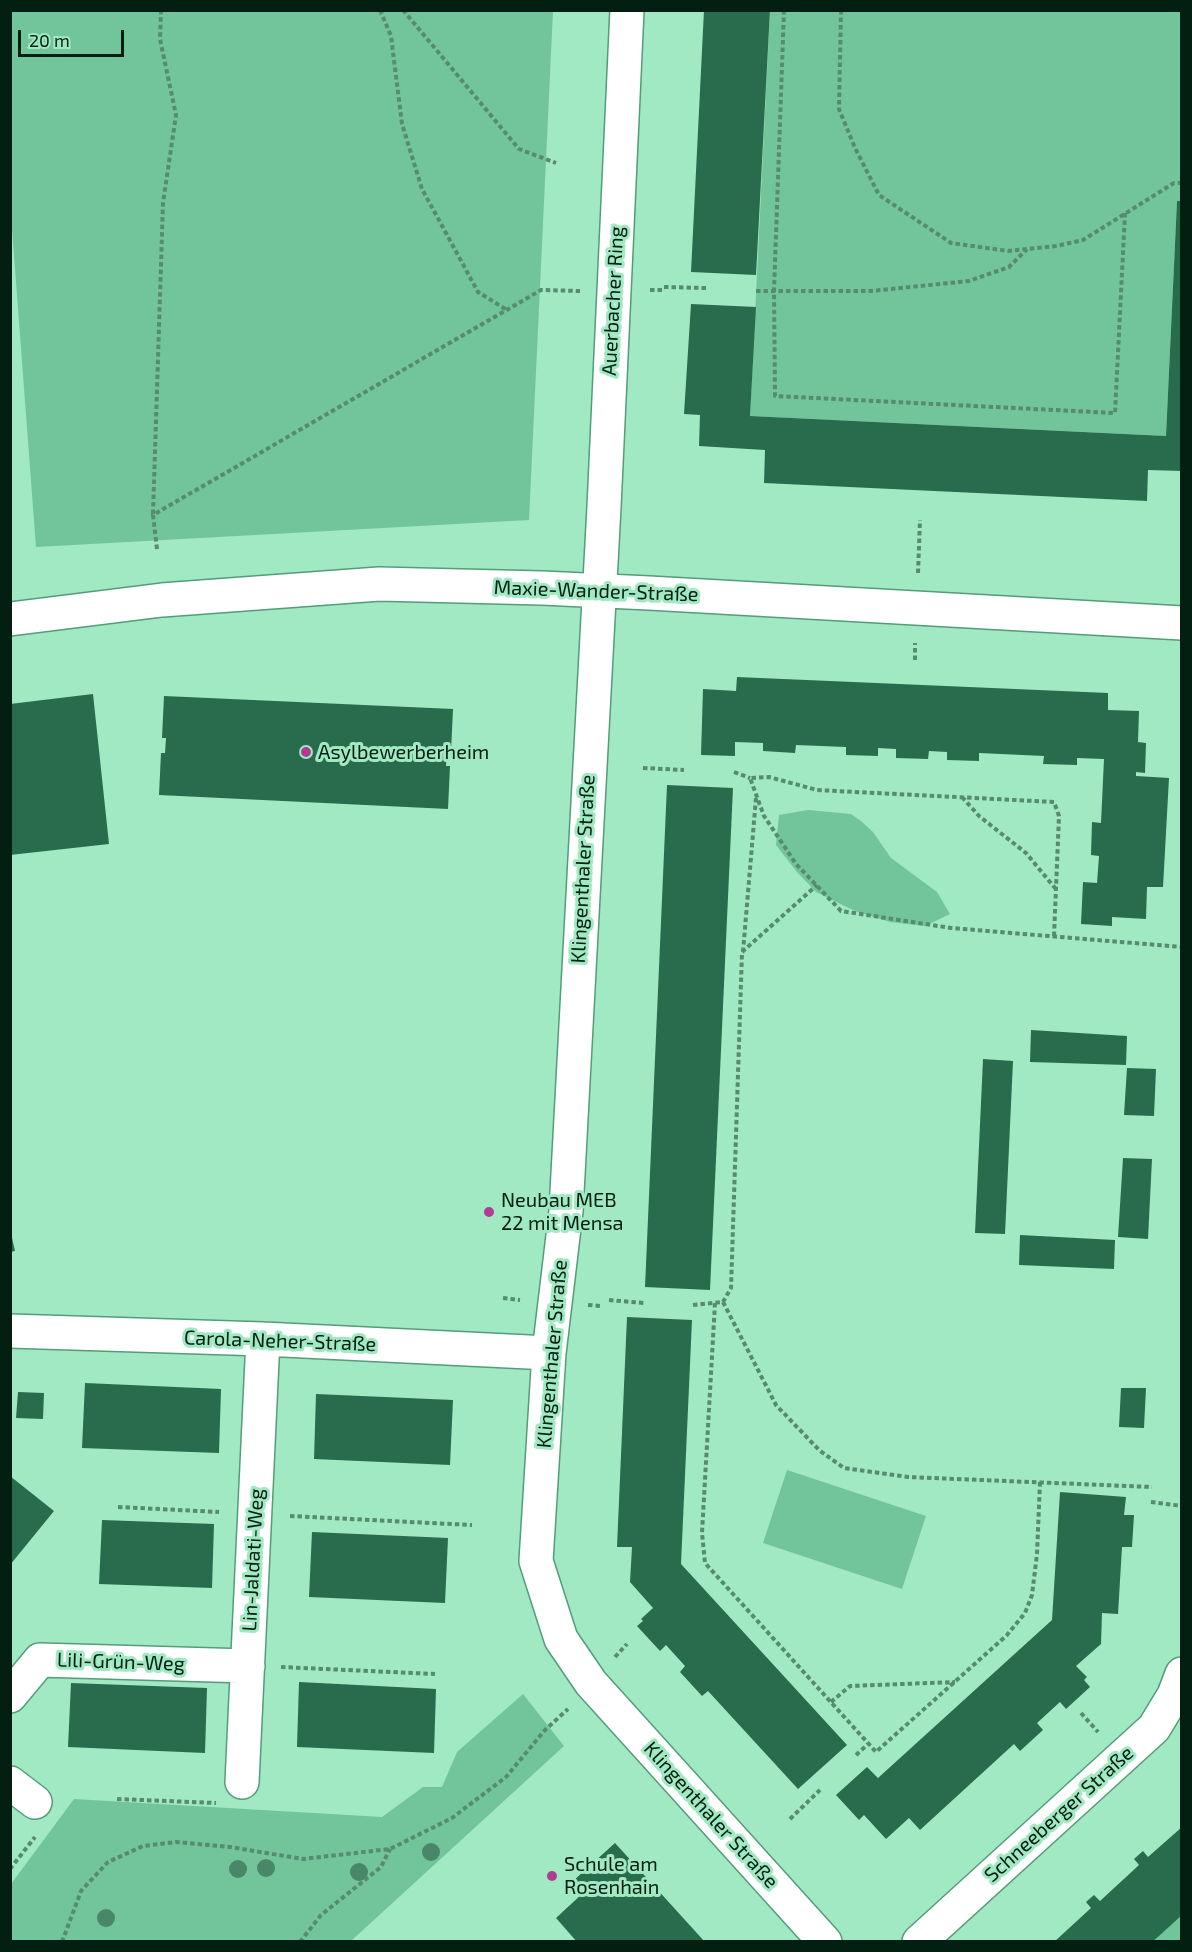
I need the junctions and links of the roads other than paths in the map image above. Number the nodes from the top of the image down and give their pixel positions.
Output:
1 (627, 10) edge
2 (598, 591) junction
3 (10, 619) edge
4 (1182, 623) edge
5 (10, 1331) edge
6 (263, 1339) junction
7 (549, 1353) junction
8 (248, 1666) junction
9 (1182, 1674) edge
10 (10, 1695) edge
11 (242, 1782) road end
12 (825, 1941) edge
13 (919, 1941) edge

1 - 2 street, Auerbacher Ring
2 - 3 street, Maxie-Wander-Straße
2 - 4 street, Maxie-Wander-Straße
2 - 7 street, Klingenthaler Straße
5 - 6 street, Carola-Neher-Straße
6 - 7 street, Carola-Neher-Straße
6 - 8 street, Lin-Jaldati-Weg
7 - 12 street, Klingenthaler Straße
8 - 10 street, Lili-Grün-Weg
8 - 11 street, Lin-Jaldati-Weg
9 - 13 street, Schneeberger Straße

